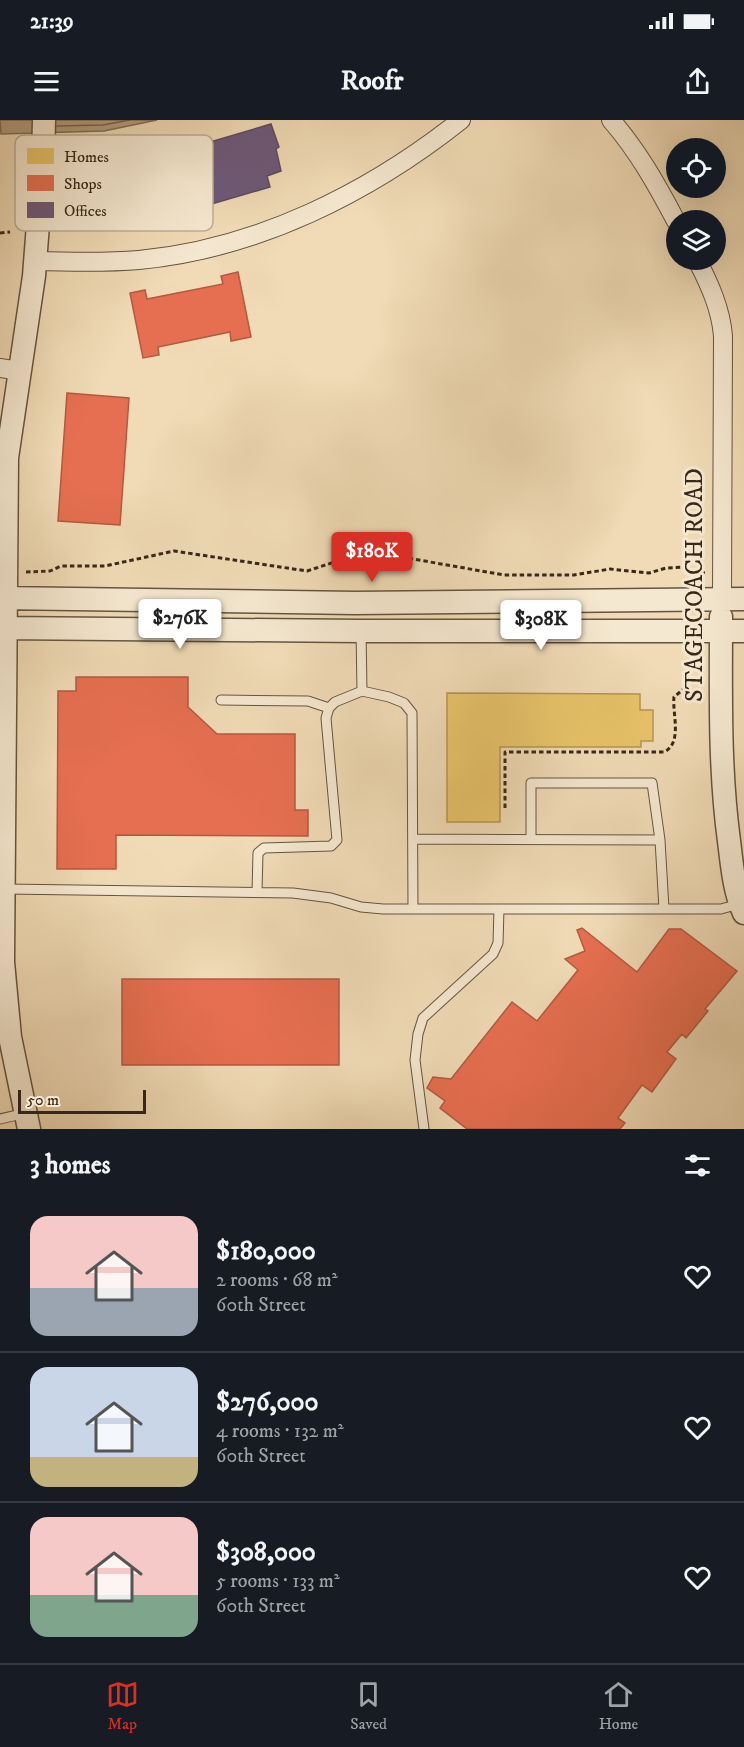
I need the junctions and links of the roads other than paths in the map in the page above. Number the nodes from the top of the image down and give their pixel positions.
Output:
1 (44, 120) edge
2 (460, 120) edge
3 (611, 120) edge
4 (44, 135) edge
5 (670, 210) edge
6 (37, 231) edge
7 (35, 261) junction
8 (702, 270) edge
9 (9, 370) edge
10 (3, 598) edge
11 (733, 599) edge
12 (3, 628) edge
13 (721, 630) junction
14 (744, 631) edge
15 (361, 632) junction
16 (362, 691) junction
17 (221, 700) dead end
18 (329, 708) junction
19 (531, 838) junction
20 (414, 839) junction
21 (660, 840) junction
22 (1, 889) edge
23 (257, 892) junction
24 (743, 906) edge
25 (413, 909) junction
26 (499, 909) junction
27 (664, 909) junction
28 (0, 1119) edge
29 (28, 1121) edge
30 (424, 1129) edge

1 - 4 street
2 - 7 street
3 - 5 street
6 - 7 street
7 - 9 street
8 - 11 street, STAGECOACH ROAD
9 - 10 street
10 - 11 street
10 - 12 street
11 - 13 street, STAGECOACH ROAD
12 - 15 street
12 - 22 street
13 - 14 street
13 - 15 street
13 - 24 street, STAGECOACH ROAD
15 - 16 lane
16 - 18 lane
16 - 20 lane
17 - 18 lane
18 - 23 lane
19 - 20 lane
19 - 21 lane
19 - 21 lane
20 - 25 lane
21 - 27 lane
22 - 23 lane
22 - 29 street
23 - 25 lane
24 - 27 lane
25 - 26 lane
26 - 27 lane
26 - 30 lane
28 - 29 lane

